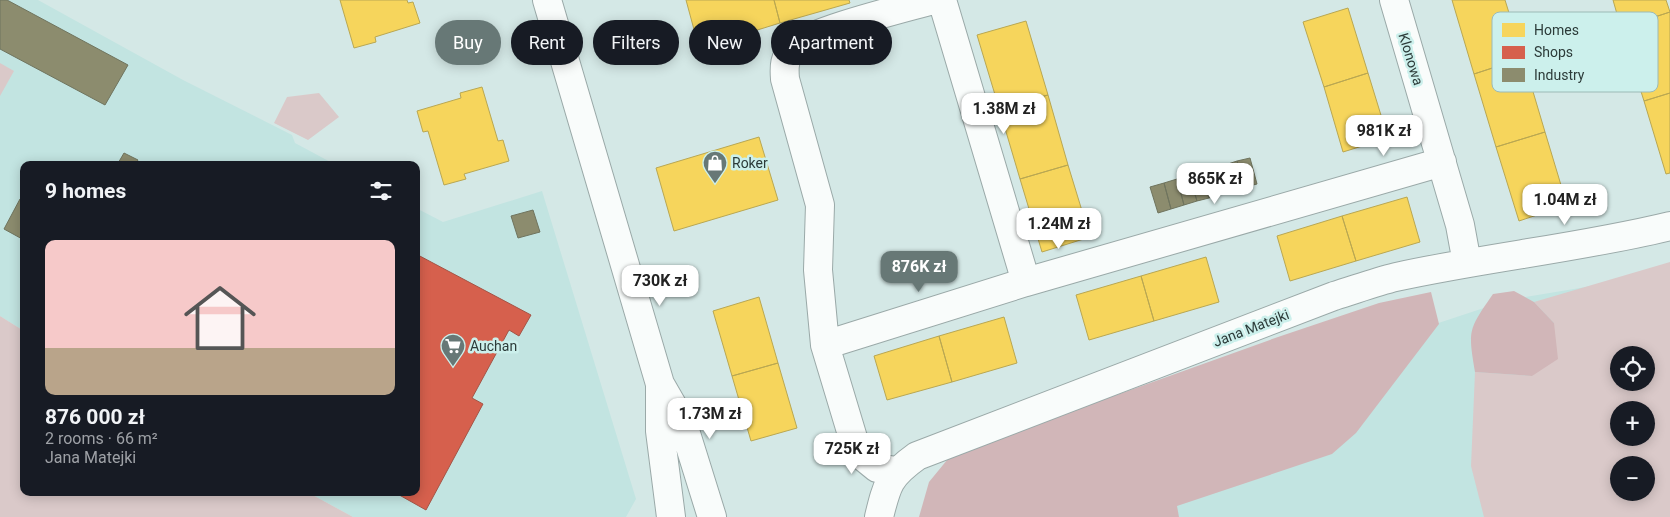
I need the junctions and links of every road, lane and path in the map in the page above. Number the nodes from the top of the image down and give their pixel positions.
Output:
1 (548, 0) edge
2 (933, 0) edge
3 (942, 0) edge
4 (1394, 0) edge
5 (1442, 162) junction
6 (1670, 226) edge
7 (1467, 263) junction
8 (1026, 282) junction
9 (825, 345) junction
10 (660, 384) junction
11 (896, 471) junction
12 (671, 517) edge
13 (712, 517) edge
14 (879, 517) edge

1 - 10 street
2 - 9 street
3 - 8 street
4 - 5 street, Klonowa
5 - 7 street, Klonowa
5 - 8 street
6 - 7 street, Jana Matejki
7 - 11 street, Jana Matejki
8 - 9 street
9 - 11 street
10 - 12 street
10 - 13 street
11 - 14 street, Jana Matejki

